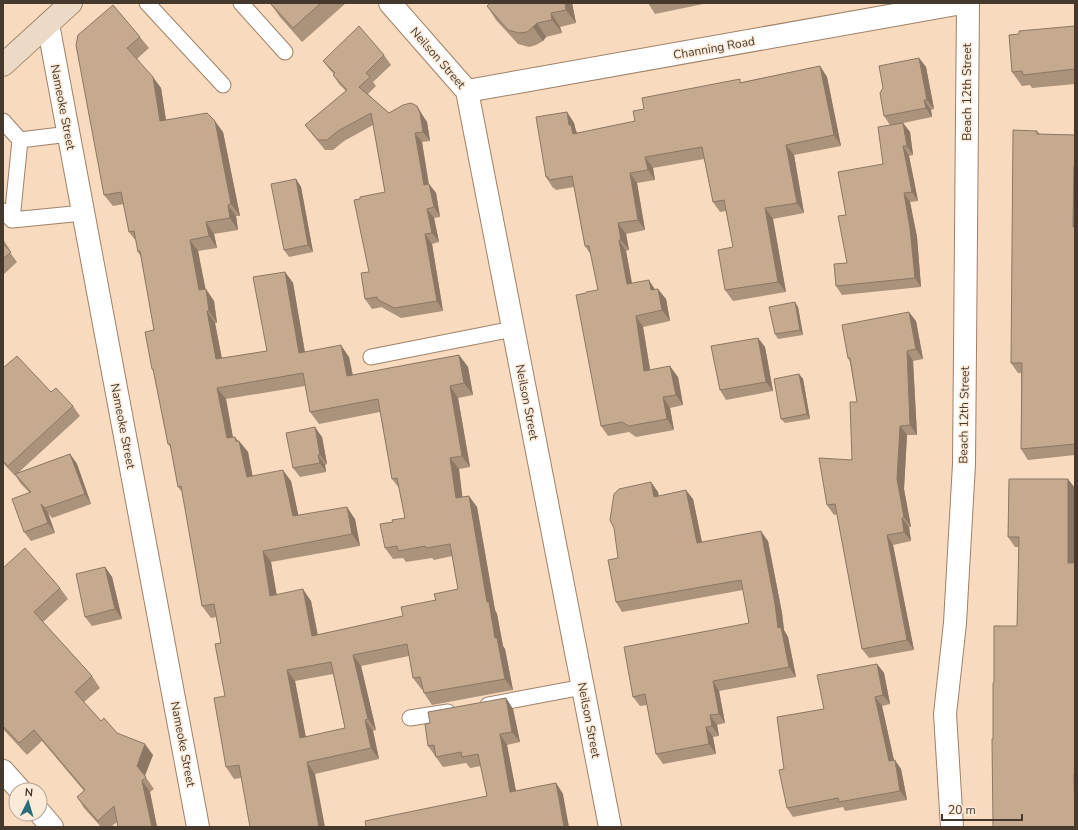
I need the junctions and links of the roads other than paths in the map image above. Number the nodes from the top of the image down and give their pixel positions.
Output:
1 (71, 3) edge
2 (147, 3) edge
3 (241, 3) edge
4 (390, 3) edge
5 (962, 3) edge
6 (968, 3) edge
7 (48, 24) junction
8 (285, 52) dead end
9 (3, 65) edge
10 (223, 85) dead end
11 (467, 91) junction
12 (3, 121) edge
13 (69, 134) junction
14 (20, 140) junction
15 (83, 213) junction
16 (7, 215) edge
17 (514, 330) junction
18 (371, 357) dead end
19 (583, 687) junction
20 (410, 718) dead end
21 (3, 771) edge
22 (13, 782) edge
23 (198, 827) edge
24 (610, 827) edge
25 (952, 827) edge

1 - 7 street
2 - 10 lane
3 - 8 lane
4 - 11 street, Neilson Street
5 - 11 street, Channing Road
6 - 25 street, Beach 12th Street
7 - 9 street
7 - 13 street, Nameoke Street
11 - 17 street, Neilson Street
12 - 14 lane
13 - 14 lane
13 - 15 street, Nameoke Street
14 - 16 lane
15 - 16 lane
15 - 23 street, Nameoke Street
17 - 18 lane
17 - 19 street, Neilson Street
19 - 20 lane
19 - 24 street, Neilson Street
21 - 22 street

